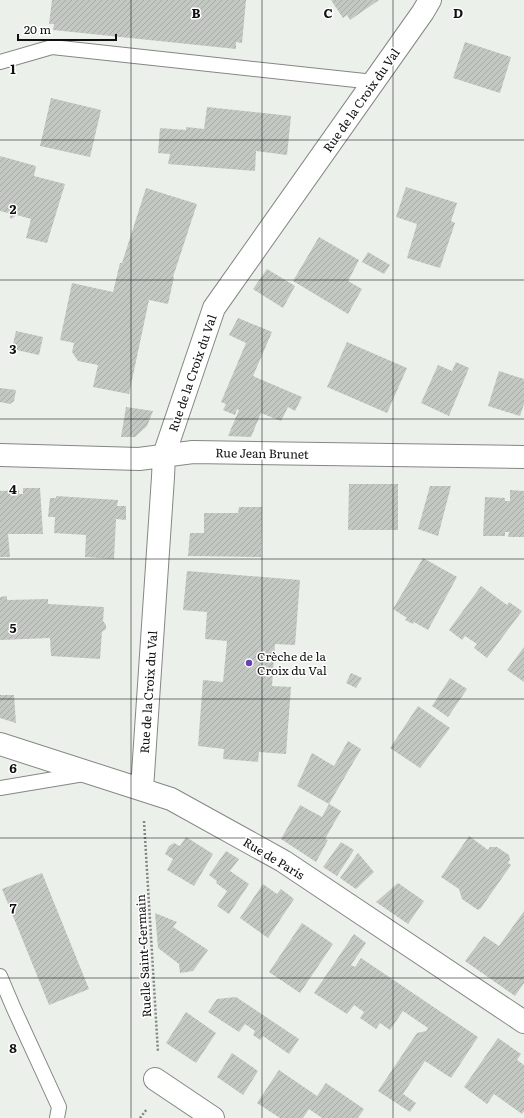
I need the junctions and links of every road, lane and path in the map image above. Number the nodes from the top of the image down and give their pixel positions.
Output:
1 (430, 0) edge
2 (0, 62) edge
3 (374, 82) junction
4 (0, 455) edge
5 (164, 455) junction
6 (524, 456) edge
7 (0, 744) edge
8 (90, 773) junction
9 (0, 788) edge
10 (142, 789) junction
11 (0, 976) edge
12 (524, 1022) edge
13 (155, 1079) junction
14 (57, 1118) edge
15 (140, 1118) edge
16 (213, 1118) edge

1 - 3 street, Rue de la Croix du Val
2 - 3 lane
3 - 5 street, Rue de la Croix du Val
4 - 5 street, Rue Jean Brunet
5 - 6 street, Rue Jean Brunet
5 - 10 street, Rue de la Croix du Val
7 - 8 street, Rue de Paris
8 - 9 lane
8 - 10 street, Rue de Paris
10 - 12 street, Rue de Paris
10 - 13 path, Ruelle Saint-Germain
11 - 14 lane
13 - 15 path, Ruelle Saint-Germain
13 - 16 street

